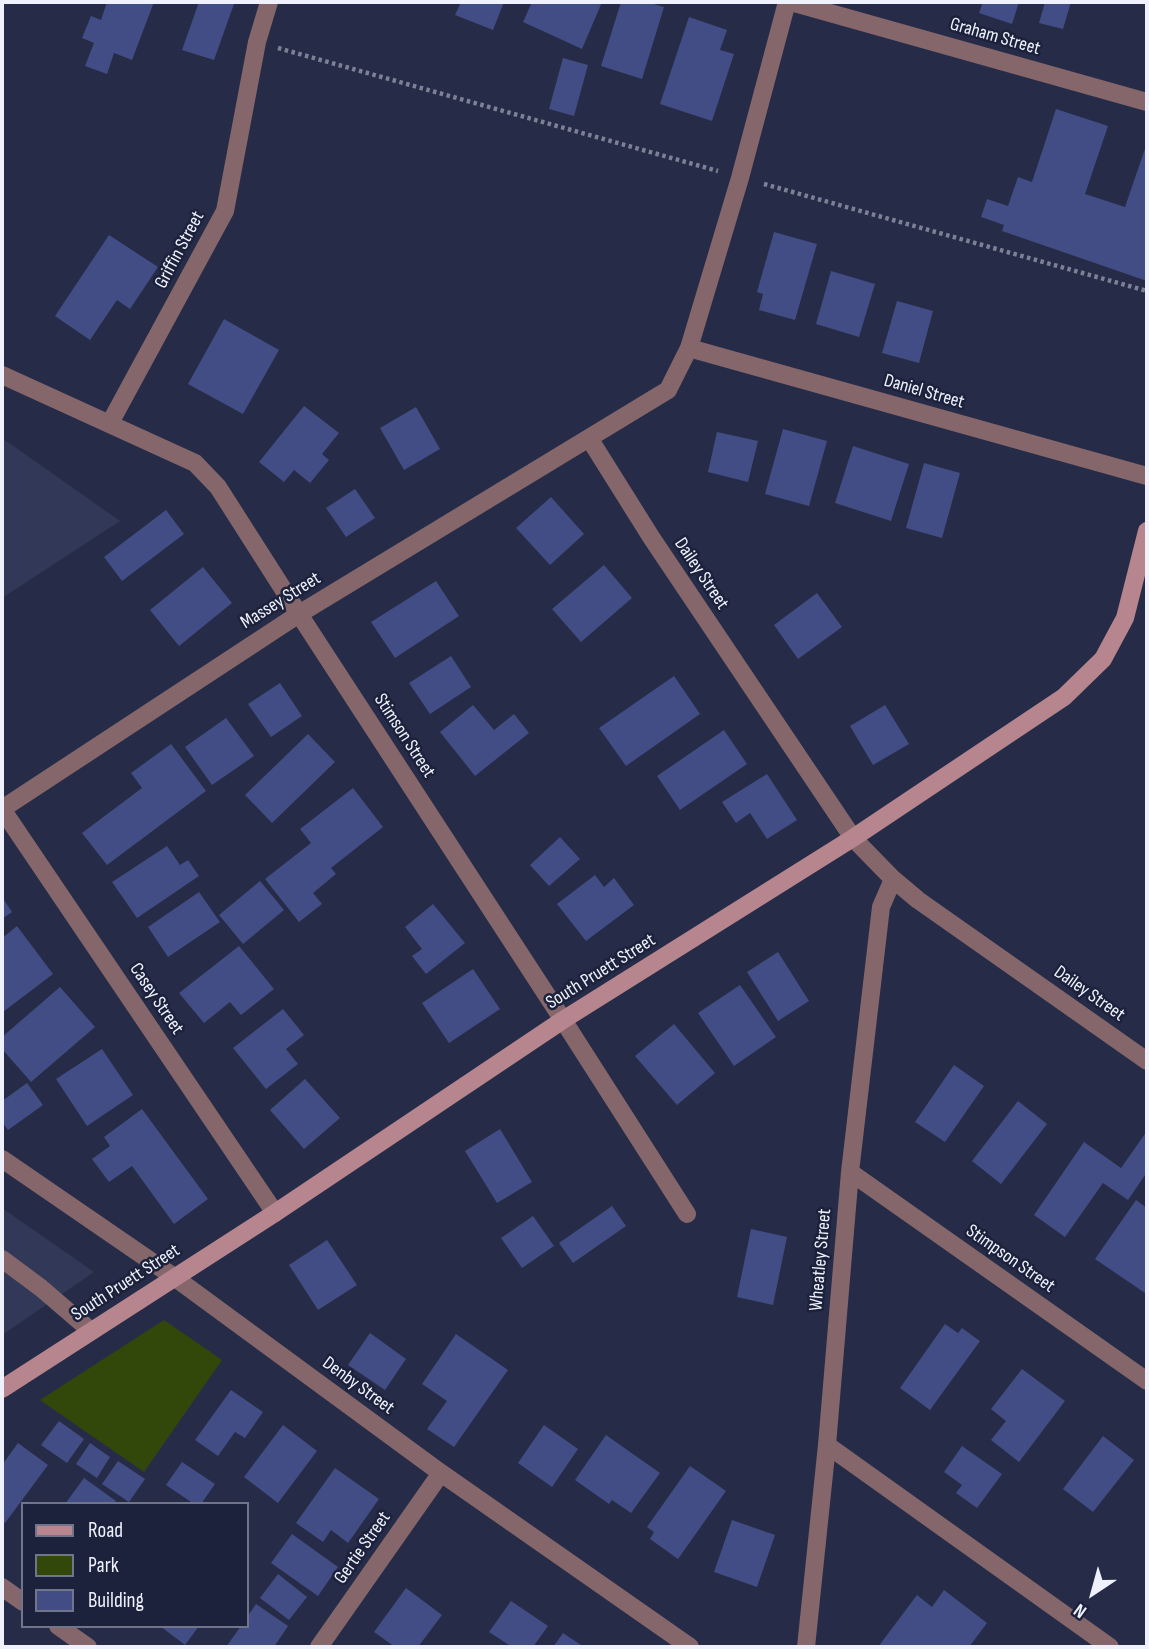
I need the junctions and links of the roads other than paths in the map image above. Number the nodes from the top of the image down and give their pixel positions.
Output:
1 (269, 2) edge
2 (789, 2) edge
3 (1147, 102) edge
4 (690, 348) junction
5 (2, 375) edge
6 (110, 424) junction
7 (589, 438) junction
8 (1147, 476) edge
9 (1147, 531) edge
10 (299, 614) junction
11 (2, 809) edge
12 (853, 838) junction
13 (893, 879) junction
14 (564, 1020) junction
15 (1147, 1061) edge
16 (2, 1159) edge
17 (850, 1172) junction
18 (275, 1213) junction
19 (687, 1214) dead end
20 (2, 1259) edge
21 (174, 1277) junction
22 (91, 1331) junction
23 (1147, 1381) edge
24 (2, 1389) edge
25 (827, 1445) junction
26 (441, 1473) junction
27 (2, 1587) edge
28 (21, 1601) edge
29 (61, 1628) edge
30 (88, 1647) edge
31 (320, 1647) edge
32 (690, 1647) edge
33 (806, 1647) edge
34 (1110, 1647) edge

1 - 6 street, Griffin Street
2 - 3 street, Graham Street
2 - 4 street
4 - 7 street
4 - 8 street, Daniel Street
5 - 6 street, Stimson Street
6 - 10 street, Stimson Street
7 - 10 street, Massey Street
7 - 12 street, Dailey Street
9 - 12 street, South Pruett Street
10 - 11 street, Massey Street
10 - 14 street, Stimson Street
11 - 18 street, Casey Street
12 - 13 street, Dailey Street
12 - 14 street, South Pruett Street
13 - 15 street, Dailey Street
13 - 17 street, Wheatley Street
14 - 18 street, South Pruett Street
14 - 19 street, Stimson Street
16 - 21 street, Denby Street
17 - 23 street, Stimpson Street
17 - 25 street, Wheatley Street
18 - 21 street, South Pruett Street
20 - 22 street
21 - 22 street, South Pruett Street
21 - 26 street, Denby Street
22 - 24 street, South Pruett Street
25 - 33 street, Wheatley Street
25 - 34 street
26 - 31 street, Gertie Street
26 - 32 street, Denby Street
27 - 28 street
29 - 30 street

